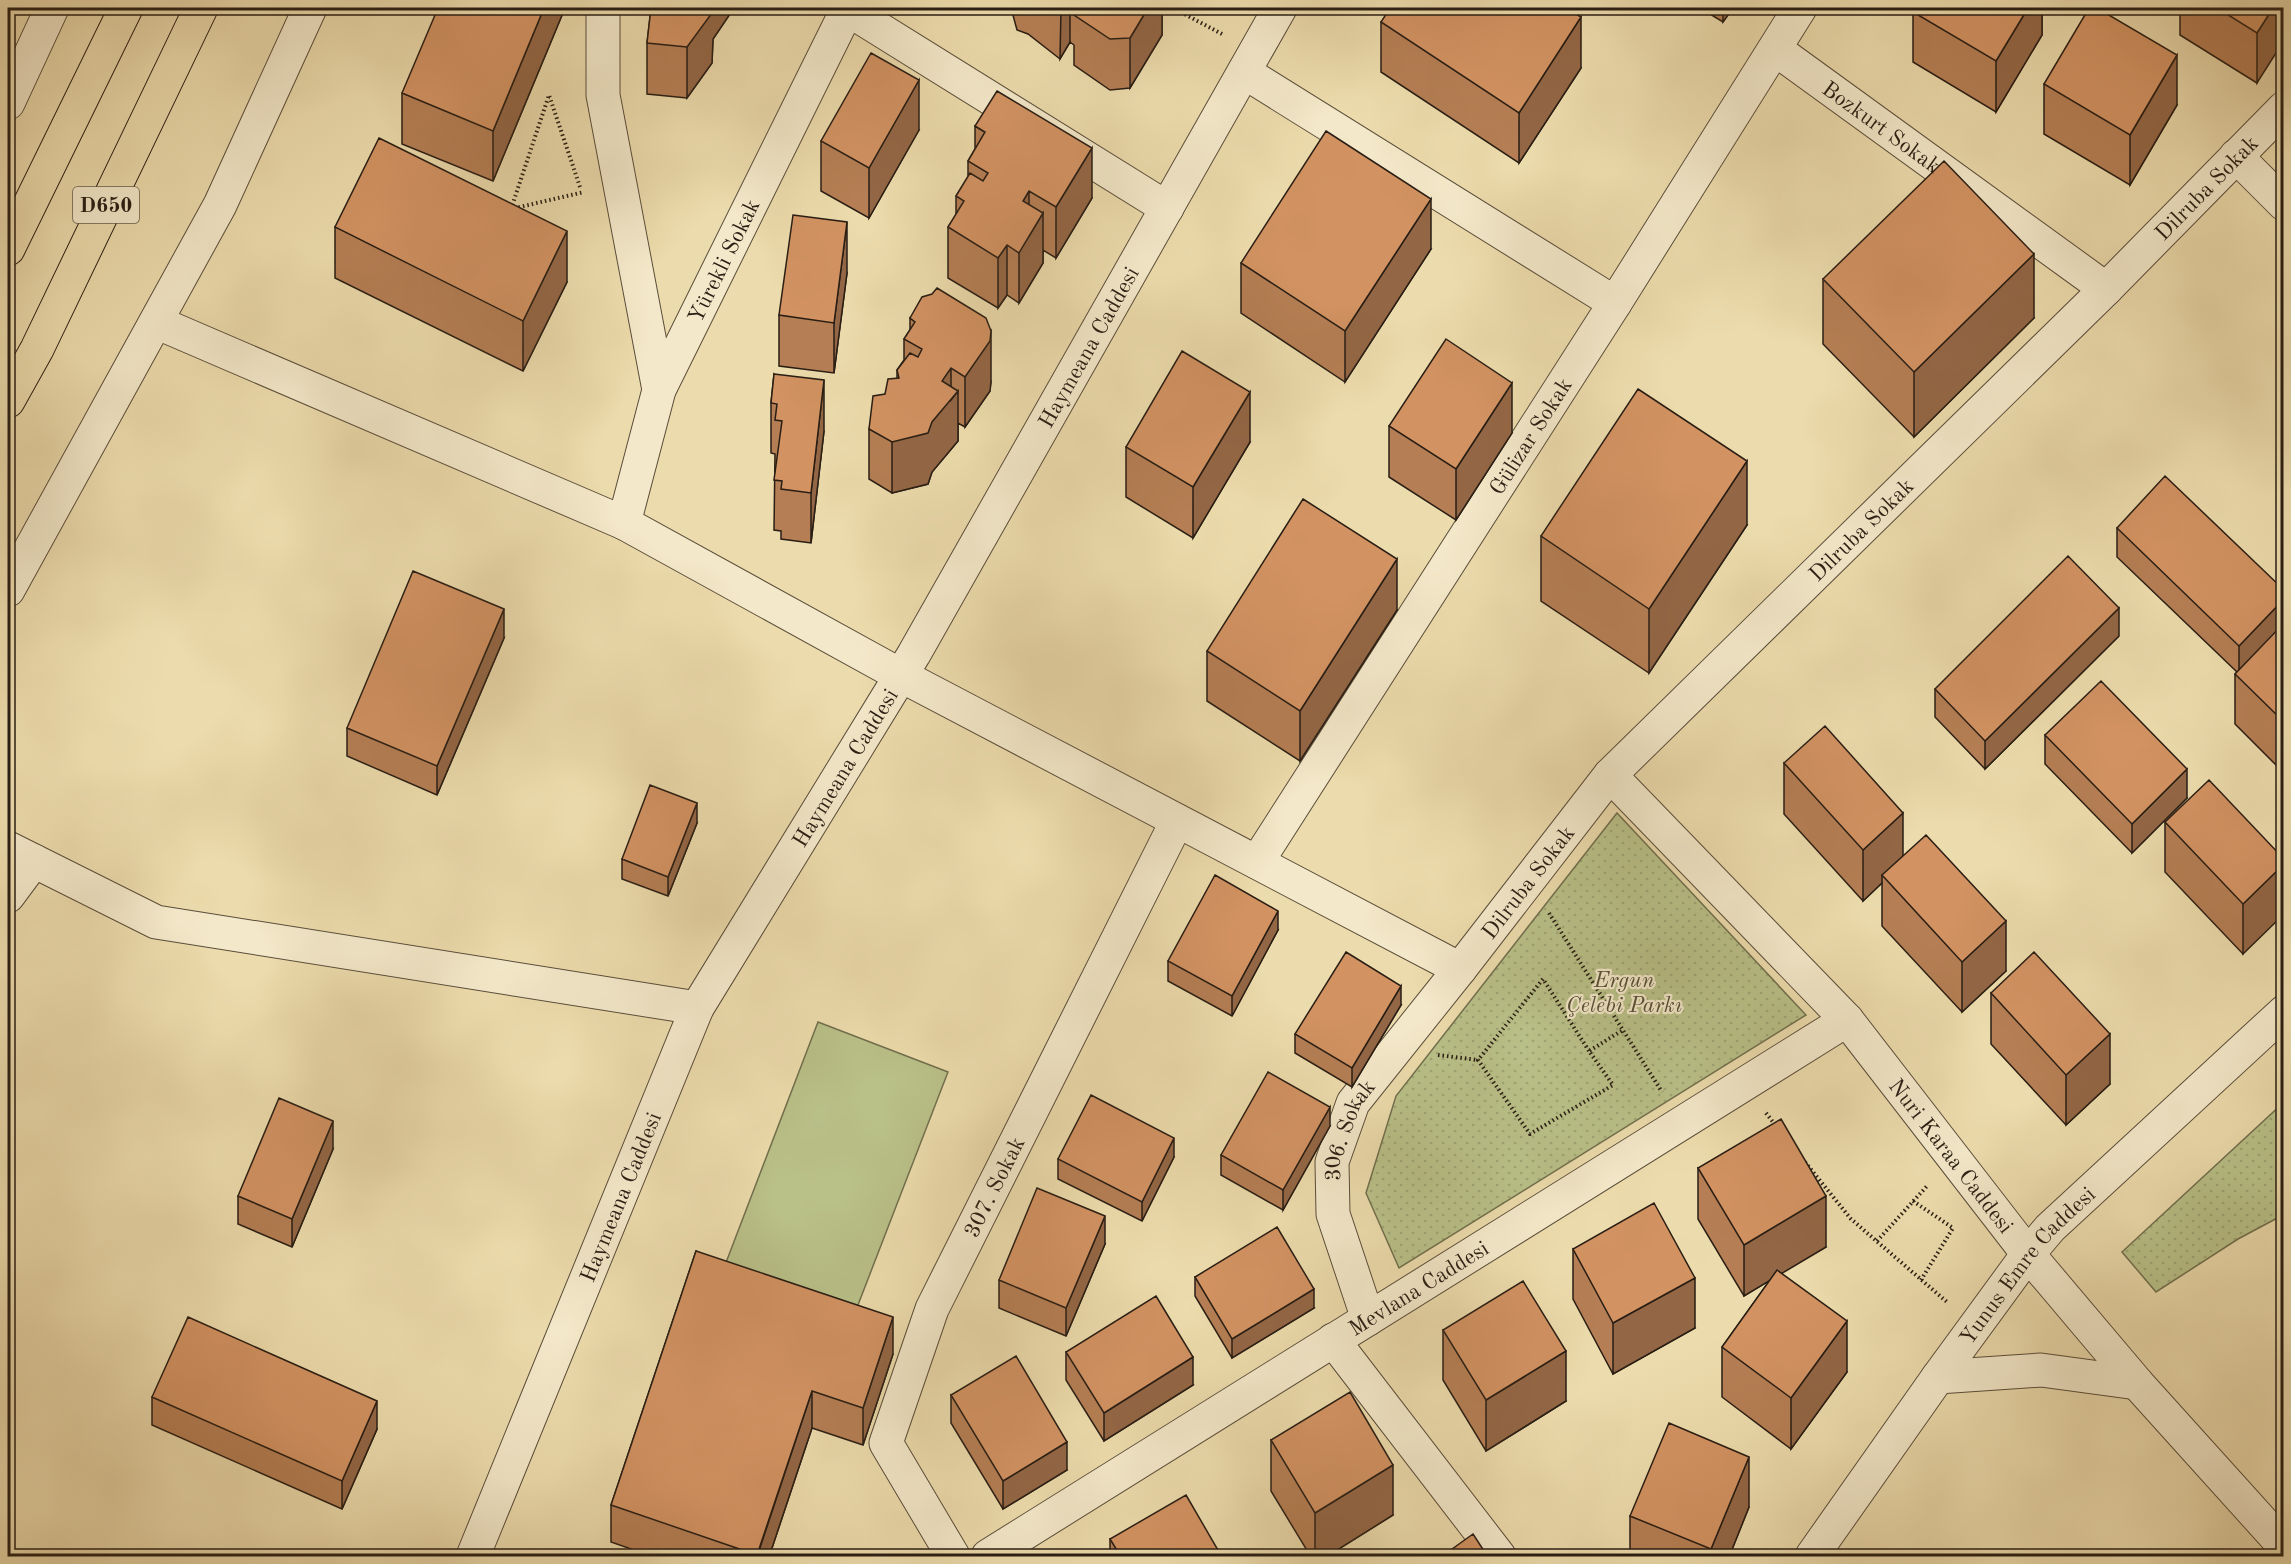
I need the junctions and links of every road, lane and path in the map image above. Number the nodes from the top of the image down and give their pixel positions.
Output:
1 (52, 8) edge
2 (126, 8) edge
3 (201, 8) edge
4 (310, 8) edge
5 (603, 8) edge
6 (847, 8) edge
7 (1173, 8) edge
8 (1280, 8) edge
9 (1800, 8) edge
10 (1775, 49) junction
11 (1249, 62) junction
12 (8, 103) edge
13 (2283, 108) edge
14 (2236, 156) junction
15 (620, 183) junction
16 (582, 192) junction
17 (2283, 204) edge
18 (1167, 208) junction
19 (8, 249) edge
20 (2106, 289) junction
21 (1614, 303) junction
22 (156, 322) junction
23 (659, 390) junction
24 (8, 401) edge
25 (624, 523) junction
26 (8, 590) edge
27 (900, 675) junction
28 (1610, 775) junction
29 (1177, 820) junction
30 (21, 854) edge
31 (1257, 862) junction
32 (1529, 880) junction
33 (8, 896) edge
34 (1460, 969) junction
35 (698, 1008) junction
36 (2283, 1012) edge
37 (1847, 1020) junction
38 (1623, 1030) junction
39 (1589, 1051) junction
40 (1743, 1084) junction
41 (1682, 1123) junction
42 (1779, 1129) edge
43 (1800, 1156) edge
44 (1953, 1158) junction
45 (1913, 1201) junction
46 (1877, 1241) junction
47 (2028, 1254) junction
48 (1921, 1280) junction
49 (1368, 1318) junction
50 (1976, 1327) junction
51 (1333, 1340) junction
52 (1938, 1377) junction
53 (2137, 1383) junction
54 (2283, 1546) edge
55 (1000, 1554) edge
56 (473, 1557) edge
57 (953, 1557) edge
58 (1499, 1557) edge
59 (1812, 1557) edge

1 - 12 street
2 - 19 highway, D650
3 - 24 highway, D650
4 - 22 street
5 - 15 street
6 - 18 street
6 - 23 street, Yürekli Sokak
7 - 11 path
8 - 11 street, Haymeana Caddesi
9 - 10 street, Gülizar Sokak
10 - 20 street, Bozkurt Sokak
10 - 21 street, Gülizar Sokak
11 - 18 street, Haymeana Caddesi
11 - 21 street
13 - 14 street, Dilruba Sokak
14 - 17 street
14 - 20 street, Dilruba Sokak
15 - 16 path
15 - 23 street
16 - 16 path
18 - 27 street, Haymeana Caddesi
20 - 28 street, Dilruba Sokak
21 - 31 street, Gülizar Sokak
22 - 25 street
22 - 26 street
23 - 25 street, Yürekli Sokak
25 - 27 street
27 - 29 street
27 - 35 street, Haymeana Caddesi
28 - 32 street, Dilruba Sokak
28 - 37 street, Nuri Karaa Caddesi
29 - 31 street
29 - 57 street, 307. Sokak
30 - 33 street
30 - 35 street
31 - 34 street
32 - 34 street, Dilruba Sokak
32 - 38 path
34 - 49 street, 306. Sokak
35 - 56 street, Haymeana Caddesi
36 - 47 street, Yunus Emre Caddesi
37 - 40 street, Mevlana Caddesi
37 - 44 street, Nuri Karaa Caddesi
38 - 39 path
38 - 41 path
39 - 39 path
40 - 41 street, Mevlana Caddesi
40 - 42 path
41 - 49 street, Mevlana Caddesi
43 - 46 path
44 - 45 path
44 - 47 street, Nuri Karaa Caddesi
45 - 46 path
45 - 48 path
46 - 48 path
47 - 50 street, Yunus Emre Caddesi
47 - 53 street, Nuri Karaa Caddesi
48 - 50 path
49 - 51 street, Mevlana Caddesi
50 - 52 street, Yunus Emre Caddesi
51 - 55 street, Mevlana Caddesi
51 - 58 street
52 - 53 street
52 - 59 street, Yunus Emre Caddesi
53 - 54 street, Nuri Karaa Caddesi

